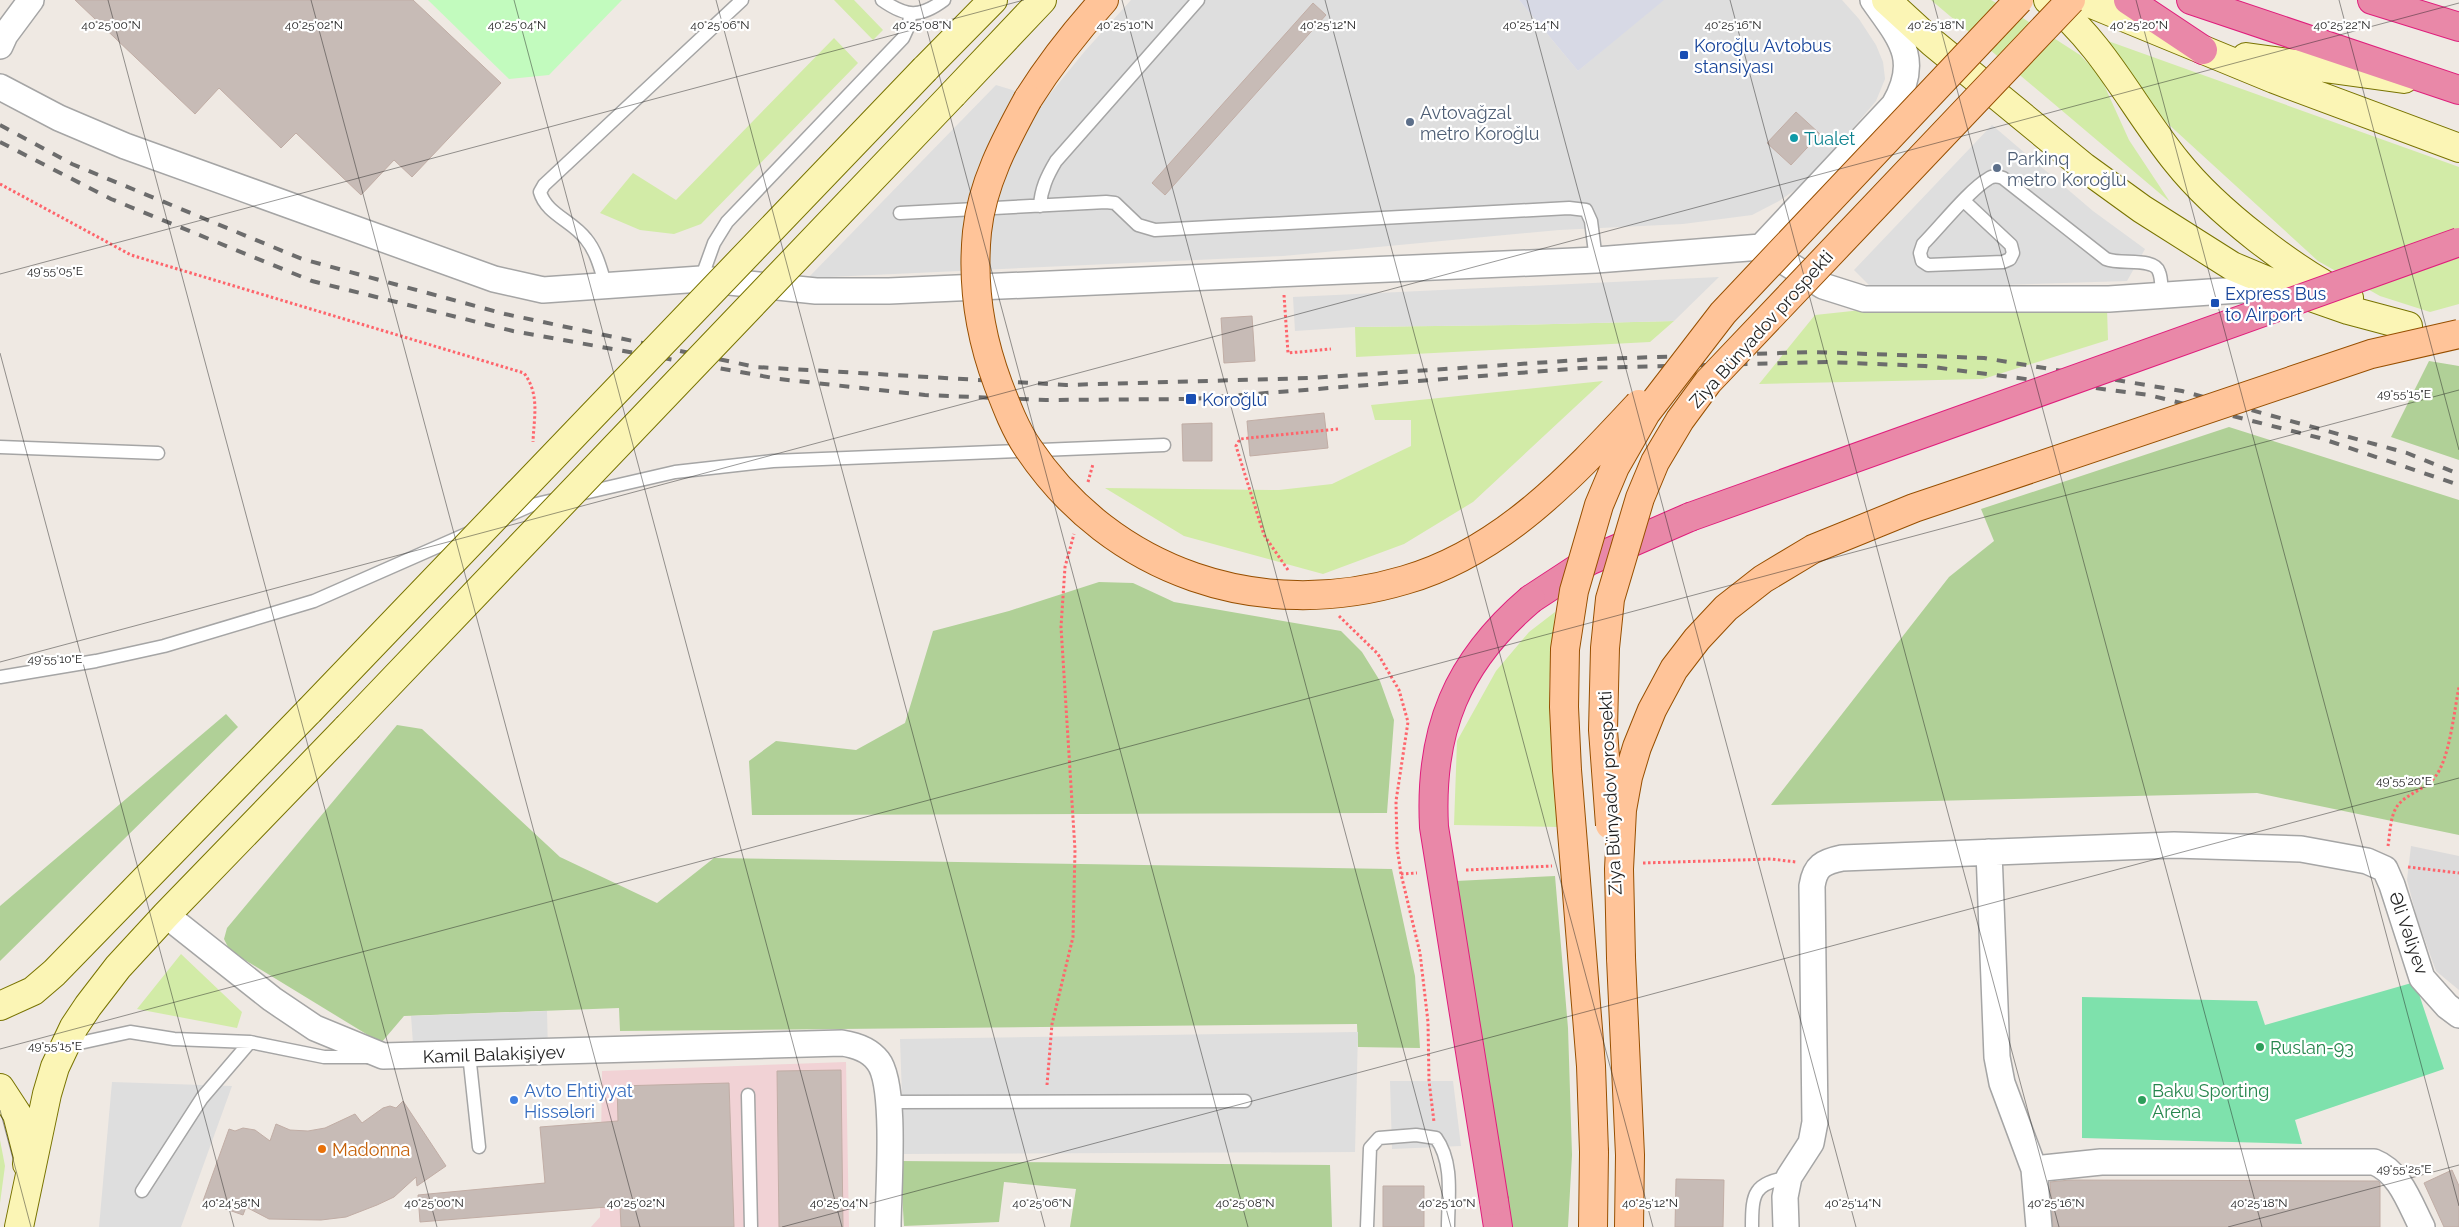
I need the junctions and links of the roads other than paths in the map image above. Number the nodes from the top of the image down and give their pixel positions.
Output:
1 (30, 0) edge
2 (742, 0) edge
3 (882, 0) edge
4 (944, 0) edge
5 (993, 0) edge
6 (1042, 0) edge
7 (1104, 0) edge
8 (1198, 0) edge
9 (1873, 0) edge
10 (1886, 0) edge
11 (2019, 0) edge
12 (2048, 0) edge
13 (2071, 0) edge
14 (2082, 0) edge
15 (2128, 0) edge
16 (2191, 0) edge
17 (2372, 0) edge
18 (2417, 0) edge
19 (910, 14) junction
20 (2459, 22) edge
21 (2459, 27) edge
22 (0, 46) edge
23 (2203, 50) junction
24 (0, 87) edge
25 (2449, 87) edge
26 (2459, 148) edge
27 (1964, 200) junction
28 (1040, 206) junction
29 (900, 213) dead end
30 (2459, 242) edge
31 (1761, 247) junction
32 (1596, 260) junction
33 (700, 279) junction
34 (606, 286) junction
35 (2282, 287) junction
36 (2162, 295) junction
37 (1723, 313) junction
38 (2459, 323) edge
39 (2408, 326) junction
40 (2459, 334) edge
41 (2459, 340) edge
42 (2371, 354) junction
43 (1164, 445) dead end
44 (0, 447) edge
45 (158, 453) dead end
46 (0, 677) edge
47 (1988, 852) junction
48 (166, 915) junction
49 (1621, 958) junction
50 (0, 1006) edge
51 (2459, 1015) edge
52 (250, 1042) junction
53 (64, 1046) junction
54 (469, 1054) junction
55 (382, 1056) junction
56 (0, 1088) edge
57 (748, 1095) dead end
58 (1245, 1101) dead end
59 (890, 1102) junction
60 (479, 1147) dead end
61 (2034, 1169) junction
62 (1789, 1177) junction
63 (142, 1191) dead end
64 (1496, 1214) edge
65 (21, 1219) edge
66 (2419, 1226) edge
67 (751, 1227) edge
68 (888, 1227) edge
69 (1367, 1227) edge
70 (1448, 1227) edge
71 (1593, 1227) edge
72 (1629, 1227) edge
73 (1752, 1227) edge
74 (1786, 1227) edge
75 (2039, 1227) edge

1 - 22 street
2 - 34 lane
3 - 19 lane
4 - 19 lane
5 - 50 main road, bridge
6 - 48 main road, bridge
7 - 37 main road, bridge
8 - 28 lane
9 - 31 street
10 - 35 main road
11 - 37 main road, Ziya Bünyadov prospekti, bridge
12 - 39 main road
13 - 49 main road, Ziya Bünyadov prospekti, bridge
14 - 23 main road
15 - 23 highway
16 - 25 highway
17 - 21 highway
18 - 20 highway
19 - 33 lane
23 - 25 main road
23 - 26 main road
24 - 34 street
27 - 27 lane
27 - 36 lane
28 - 29 lane
28 - 32 lane
30 - 64 highway, bridge
31 - 32 street
31 - 36 street
32 - 33 street
33 - 34 street
35 - 36 street
35 - 39 main road
37 - 71 main road, Ziya Bünyadov prospekti, bridge
38 - 42 main road, bridge
39 - 41 main road
40 - 42 main road, bridge
42 - 49 main road, bridge
43 - 46 lane
44 - 45 lane
47 - 51 street, Əli Vəliyev
47 - 61 street
47 - 62 street
48 - 53 main road
48 - 55 street, Kamil Balakişiyev
49 - 72 main road, Ziya Bünyadov prospekti
52 - 53 lane
52 - 55 lane
52 - 63 lane
53 - 65 main road
54 - 55 street, Kamil Balakişiyev
54 - 59 street, Kamil Balakişiyev
54 - 60 lane
56 - 65 main road
57 - 67 lane
58 - 59 lane
59 - 68 street
61 - 66 street
61 - 75 street
62 - 73 lane
62 - 74 street
69 - 70 lane

